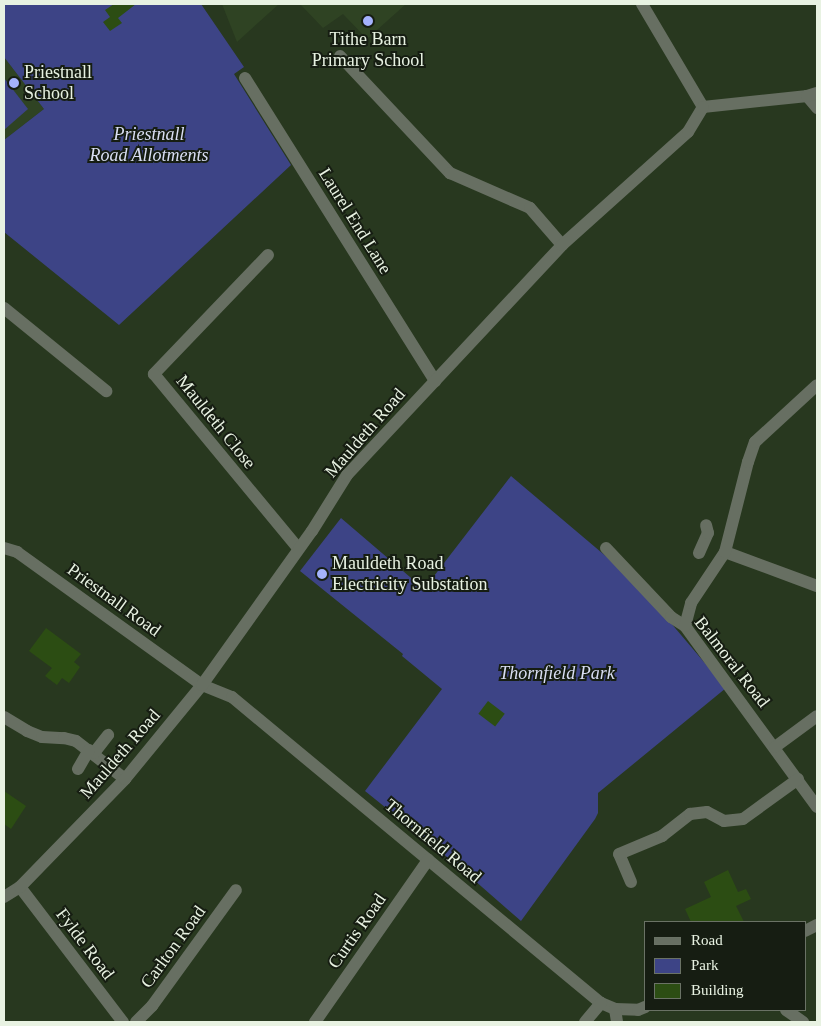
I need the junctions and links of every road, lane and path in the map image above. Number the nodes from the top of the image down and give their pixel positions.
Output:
1 (642, 4) edge
2 (340, 56) dead end
3 (245, 78) dead end
4 (812, 94) edge
5 (703, 107) junction
6 (817, 108) edge
7 (562, 245) junction
8 (268, 256) dead end
9 (4, 308) edge
10 (435, 382) junction
11 (817, 385) edge
12 (106, 391) dead end
13 (4, 548) edge
14 (298, 548) junction
15 (606, 548) dead end
16 (726, 549) junction
17 (699, 553) dead end
18 (817, 586) edge
19 (685, 626) junction
20 (202, 685) junction
21 (817, 716) edge
22 (4, 717) edge
23 (108, 735) dead end
24 (775, 747) junction
25 (92, 752) junction
26 (78, 769) dead end
27 (125, 779) junction
28 (798, 779) junction
29 (817, 807) edge
30 (428, 860) junction
31 (631, 882) dead end
32 (20, 887) junction
33 (236, 890) dead end
34 (4, 897) edge
35 (601, 1003) junction
36 (644, 1007) edge
37 (787, 1011) edge
38 (616, 1016) edge
39 (122, 1022) edge
40 (136, 1022) edge
41 (315, 1022) edge
42 (585, 1022) edge
43 (803, 1022) edge

1 - 5 street
2 - 7 street
3 - 10 street, Laurel End Lane
4 - 5 street
4 - 6 street
5 - 7 street, Mauldeth Road
7 - 10 street, Mauldeth Road
8 - 14 street, Mauldeth Close
9 - 12 street
10 - 14 street, Mauldeth Road
11 - 16 street
13 - 20 street, Priestnall Road
14 - 20 street, Mauldeth Road
15 - 19 street, Balmoral Road
16 - 17 street
16 - 18 street
16 - 19 street
19 - 24 street, Balmoral Road
20 - 27 street, Mauldeth Road
20 - 30 street, Thornfield Road
21 - 24 street
22 - 25 street
23 - 25 street
24 - 28 street, Balmoral Road
25 - 26 street
25 - 27 street
27 - 32 street, Mauldeth Road
28 - 29 street, Balmoral Road
28 - 31 street
30 - 35 street, Thornfield Road
30 - 41 street, Curtis Road
32 - 34 street, Mauldeth Road
32 - 39 street, Fylde Road
33 - 40 street, Carlton Road
35 - 38 street, Thornfield Road
35 - 42 street
36 - 38 street, Thornfield Road
37 - 43 street

